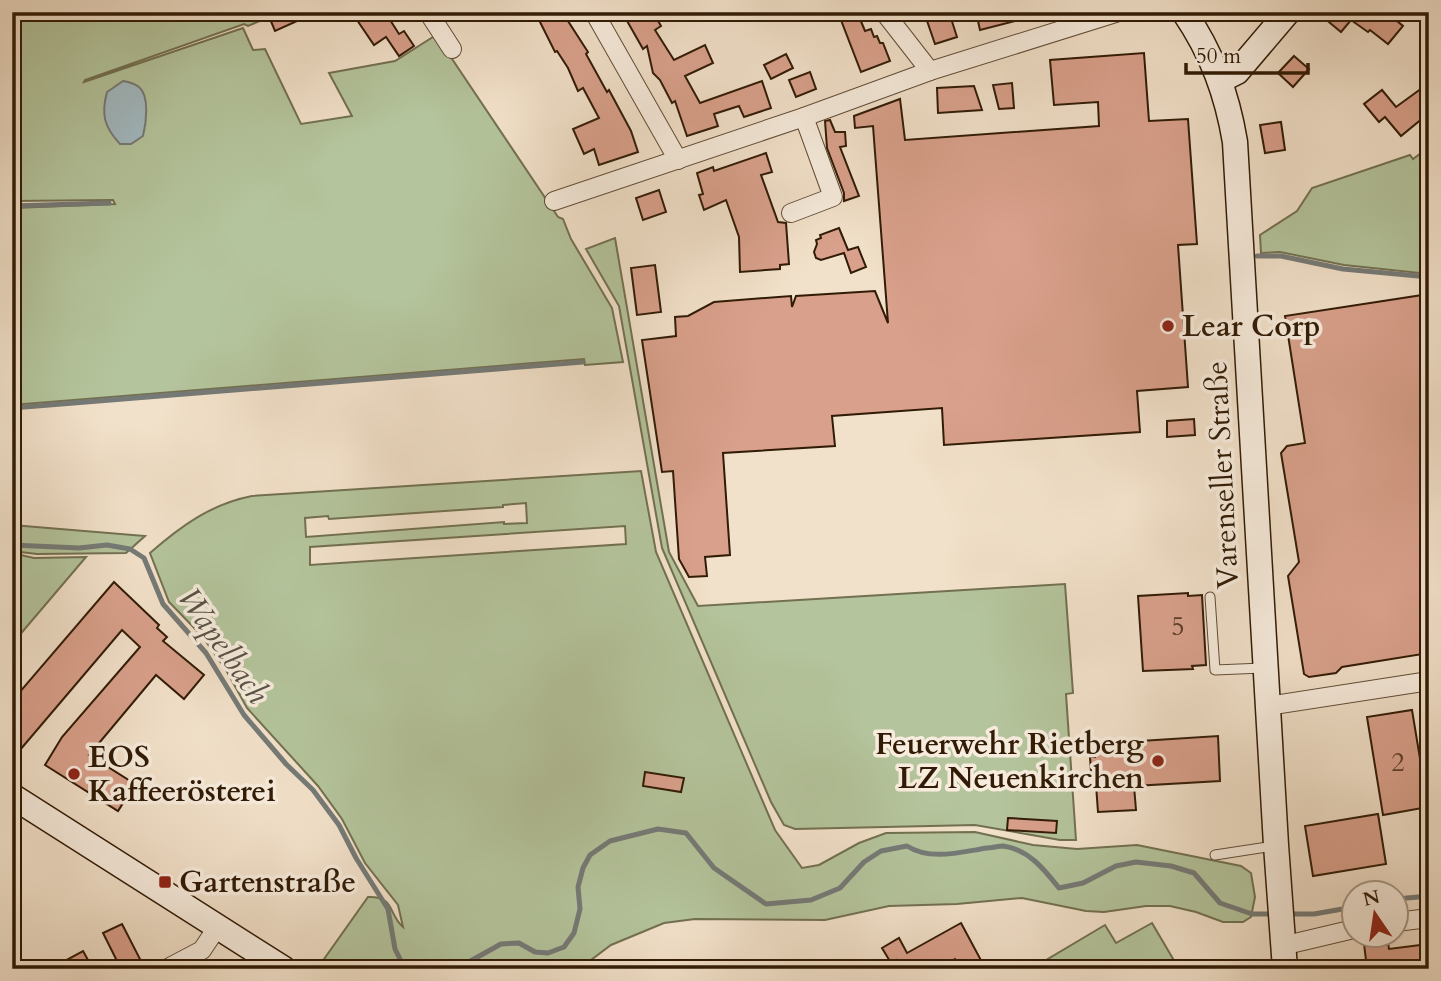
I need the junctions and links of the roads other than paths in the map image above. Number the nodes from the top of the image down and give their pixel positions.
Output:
1 (428, 12) edge
2 (594, 12) edge
3 (884, 12) edge
4 (1119, 12) edge
5 (1184, 12) edge
6 (1286, 13) edge
7 (452, 48) dead end
8 (930, 71) junction
9 (1221, 80) junction
10 (804, 117) junction
11 (678, 160) junction
12 (554, 201) dead end
13 (791, 213) dead end
14 (1210, 597) dead end
15 (1265, 668) junction
16 (1429, 681) edge
17 (1267, 706) junction
18 (12, 796) edge
19 (1276, 845) junction
20 (1215, 855) dead end
21 (1429, 918) edge
22 (1410, 920) edge
23 (218, 926) junction
24 (1340, 933) edge
25 (1283, 949) edge
26 (166, 969) edge
27 (284, 969) edge

1 - 7 street
2 - 11 street
3 - 8 street
4 - 8 street
5 - 9 main road, Varenseller Straße
6 - 9 main road
8 - 10 street
9 - 15 main road, Varenseller Straße
10 - 11 street
10 - 13 street
11 - 12 street
14 - 15 lane
15 - 17 main road, Varenseller Straße
16 - 17 street
17 - 19 main road, Varenseller Straße
18 - 23 main road
19 - 20 lane
19 - 25 main road, Varenseller Straße
21 - 22 street
23 - 26 street
23 - 27 main road
24 - 25 street

